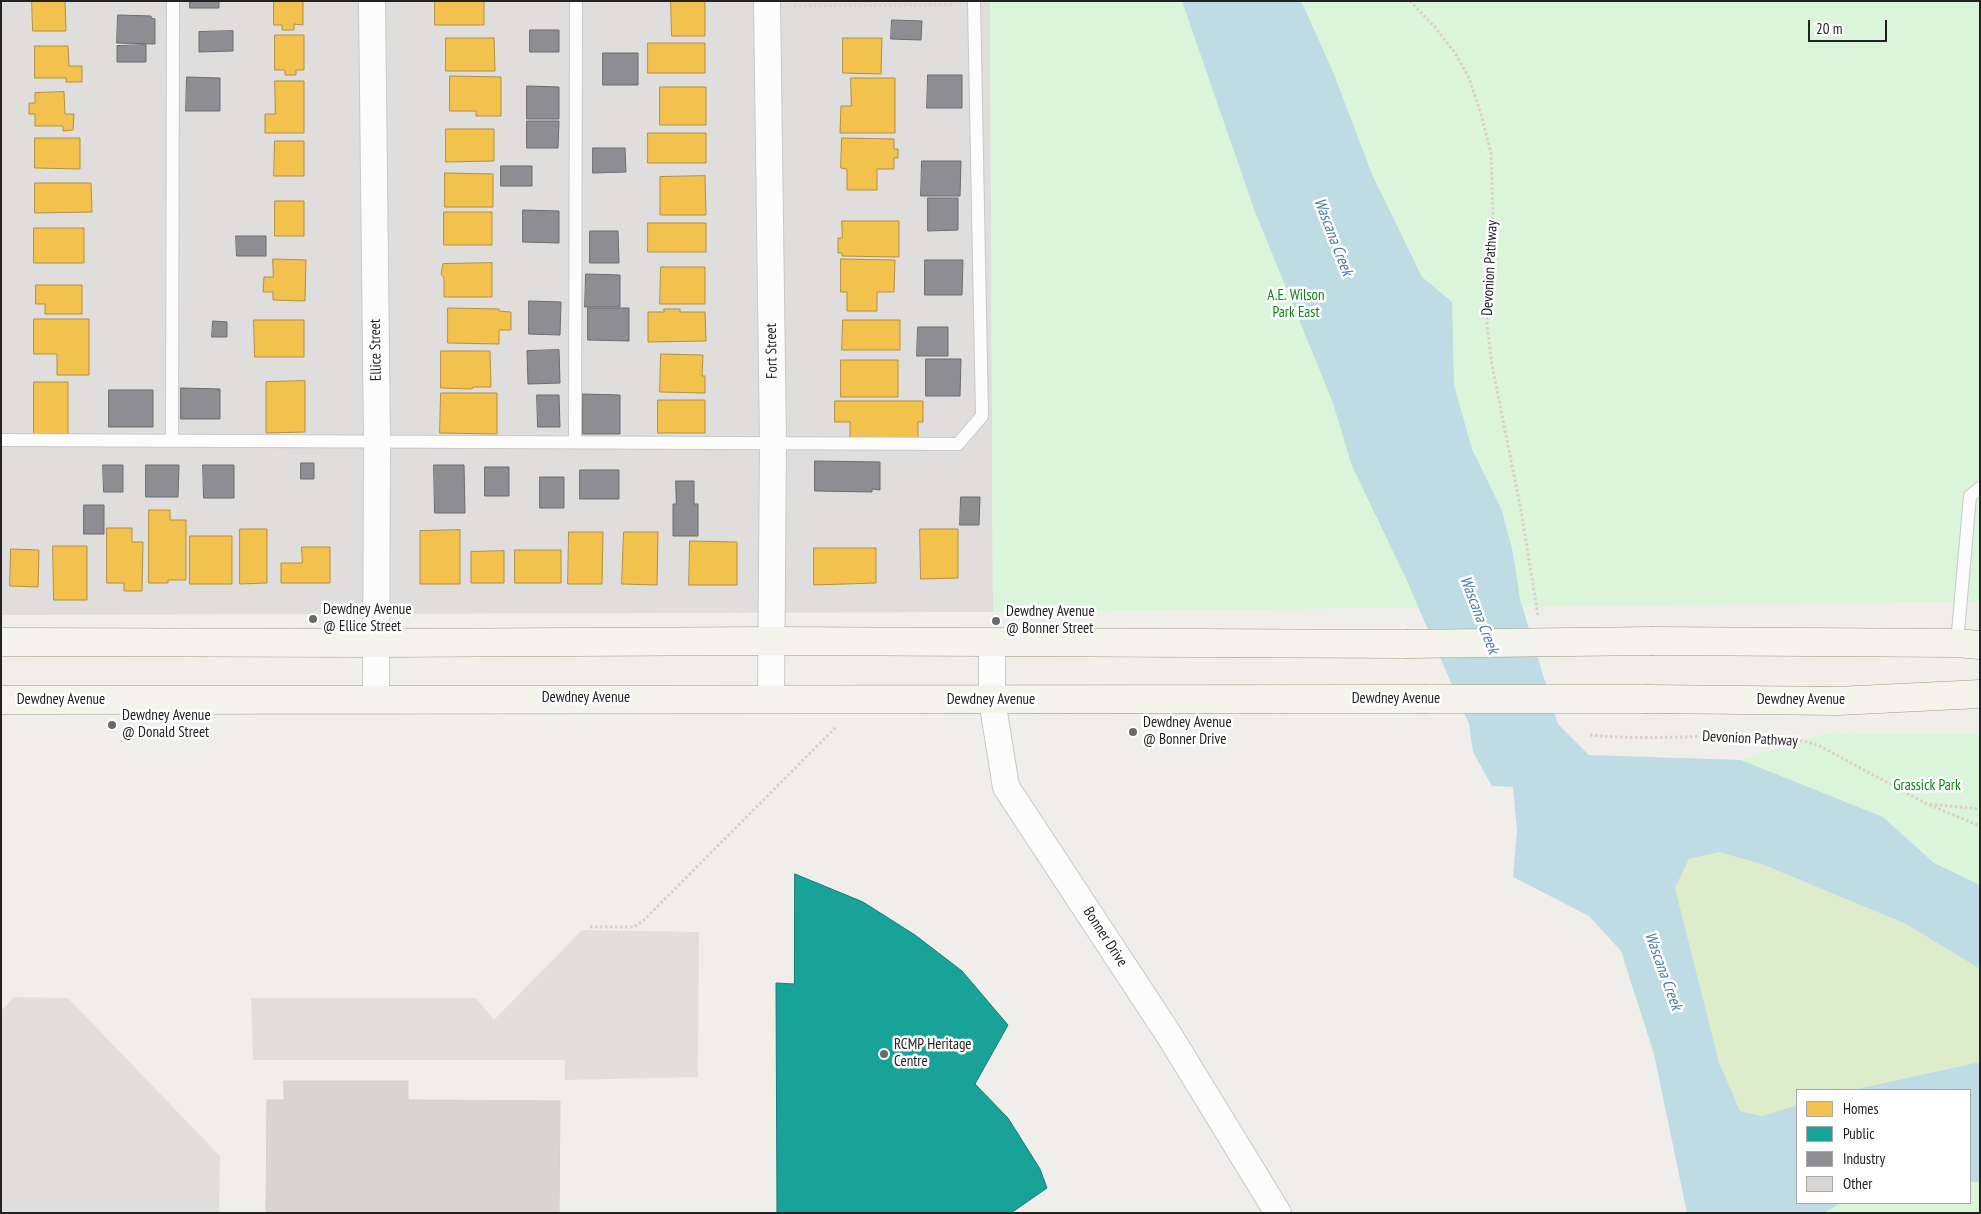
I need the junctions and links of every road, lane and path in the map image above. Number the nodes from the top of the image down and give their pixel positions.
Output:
1 (173, 1) edge
2 (372, 1) edge
3 (576, 1) edge
4 (1410, 1) edge
5 (974, 3) edge
6 (767, 4) edge
7 (1, 440) edge
8 (172, 441) junction
9 (377, 442) junction
10 (575, 442) junction
11 (773, 443) junction
12 (1980, 488) edge
13 (1538, 616) dead end
14 (772, 641) junction
15 (1, 642) edge
16 (992, 642) junction
17 (376, 643) junction
18 (1968, 644) edge
19 (1980, 694) edge
20 (376, 699) junction
21 (1, 700) edge
22 (771, 700) junction
23 (992, 700) junction
24 (836, 727) dead end
25 (1590, 735) dead end
26 (1927, 804) junction
27 (1980, 809) edge
28 (1980, 826) edge
29 (590, 927) dead end
30 (1278, 1213) edge

1 - 8 lane
2 - 9 street, Ellice Street
3 - 10 lane
4 - 13 path, Devonion Pathway
5 - 6 path
5 - 11 lane
6 - 11 street, Fort Street
7 - 8 lane
8 - 9 lane
9 - 10 lane
9 - 17 street, Ellice Street
10 - 11 lane
11 - 14 street, Fort Street
12 - 18 lane
14 - 16 main road
14 - 17 main road
14 - 22 street, Fort Street
15 - 17 main road
16 - 18 main road, bridge
16 - 23 street, Bonner Drive
17 - 20 street, Ellice Street
19 - 23 main road, Dewdney Avenue, bridge
20 - 21 main road, Dewdney Avenue
20 - 22 main road, Dewdney Avenue
22 - 23 main road, Dewdney Avenue
23 - 30 street, Bonner Drive
24 - 29 path
25 - 26 path, Devonion Pathway
26 - 27 path
26 - 28 path, Devonion Pathway

